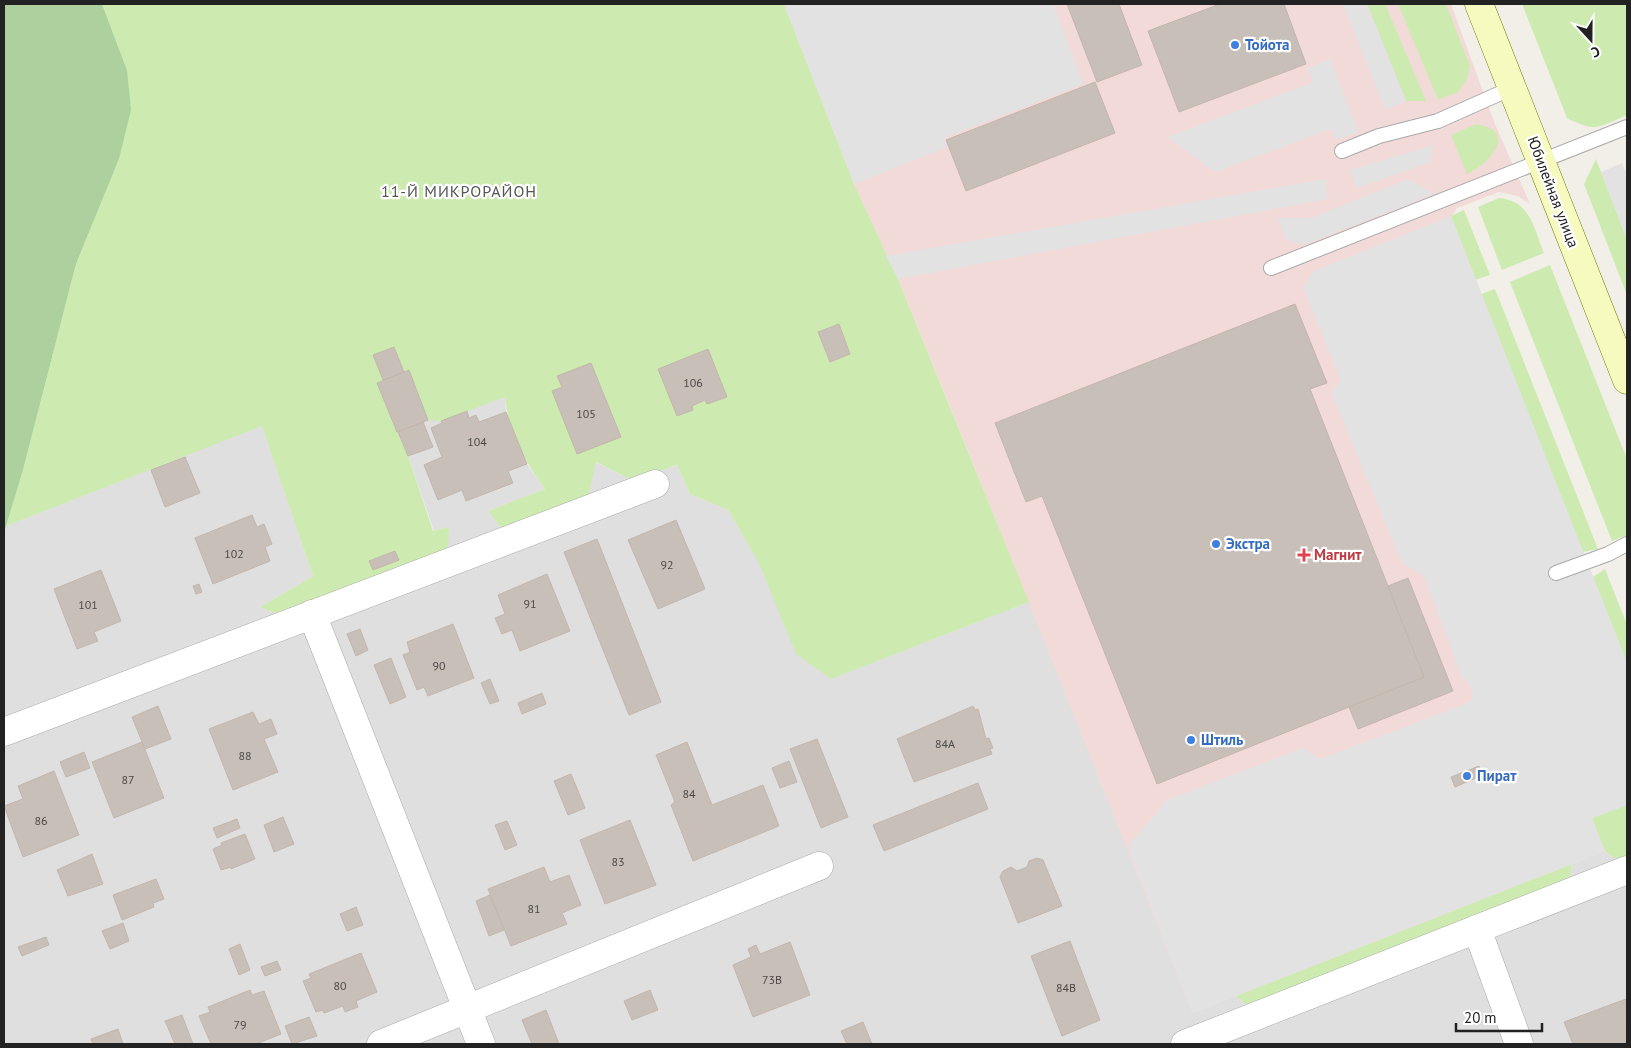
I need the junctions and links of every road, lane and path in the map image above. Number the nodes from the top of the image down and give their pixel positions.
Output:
1 (1479, 4) edge
2 (1512, 88) junction
3 (1627, 128) edge
4 (1342, 151) dead end
5 (1541, 162) junction
6 (1272, 268) dead end
7 (1627, 380) edge
8 (655, 484) dead end
9 (1627, 544) edge
10 (1556, 573) dead end
11 (312, 614) junction
12 (4, 732) edge
13 (819, 866) dead end
14 (1627, 870) edge
15 (1477, 930) junction
16 (468, 1010) junction
17 (381, 1044) edge
18 (481, 1044) edge
19 (1184, 1044) edge
20 (1519, 1044) edge

1 - 2 main road, Юбилейная улица
2 - 4 lane
2 - 5 main road, Юбилейная улица
3 - 5 lane
5 - 6 lane
5 - 7 main road, Юбилейная улица
8 - 11 street
9 - 10 lane
11 - 12 street
11 - 16 street
13 - 16 street
14 - 15 street
15 - 19 street
15 - 20 street
16 - 17 street
16 - 18 street

